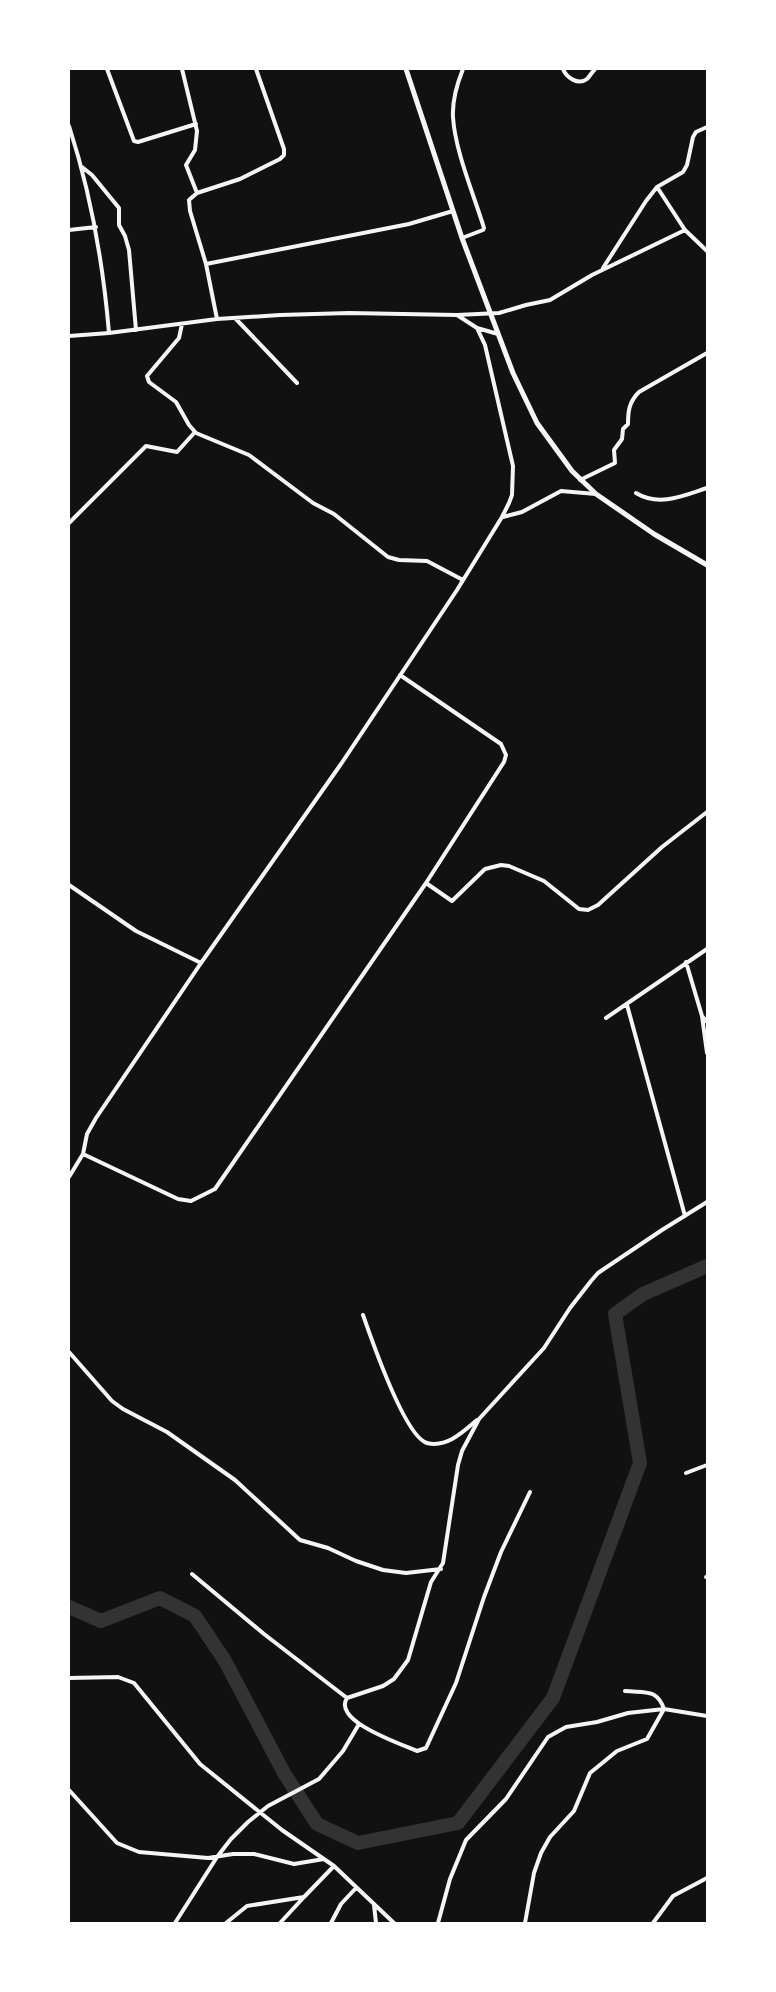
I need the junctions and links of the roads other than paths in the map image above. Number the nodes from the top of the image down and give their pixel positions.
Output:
1 (107, 69) edge
2 (182, 69) edge
3 (256, 69) edge
4 (406, 69) edge
5 (463, 69) edge
6 (563, 69) edge
7 (595, 69) edge
8 (196, 124) junction
9 (69, 126) edge
10 (707, 127) edge
11 (82, 167) junction
12 (657, 187) junction
13 (197, 192) junction
14 (453, 210) junction
15 (96, 226) junction
16 (69, 230) edge
17 (685, 230) junction
18 (462, 238) junction
19 (707, 251) edge
20 (206, 264) junction
21 (602, 270) junction
22 (491, 314) junction
23 (457, 315) junction
24 (235, 318) junction
25 (217, 320) junction
26 (182, 324) junction
27 (477, 328) junction
28 (136, 330) junction
29 (109, 333) junction
30 (498, 334) junction
31 (69, 336) edge
32 (707, 353) edge
33 (297, 383) dead end
34 (195, 432) junction
35 (580, 480) junction
36 (707, 488) edge
37 (636, 493) dead end
38 (596, 494) junction
39 (502, 517) junction
40 (69, 523) edge
41 (707, 565) edge
42 (464, 580) junction
43 (400, 675) junction
44 (707, 812) edge
45 (426, 883) junction
46 (69, 885) edge
47 (707, 949) edge
48 (686, 962) junction
49 (201, 963) junction
50 (627, 1005) junction
51 (702, 1016) junction
52 (606, 1018) dead end
53 (707, 1022) edge
54 (707, 1053) edge
55 (82, 1154) junction
56 (69, 1177) edge
57 (707, 1202) edge
58 (685, 1216) junction
59 (363, 1315) dead end
60 (69, 1352) edge
61 (479, 1418) junction
62 (707, 1465) edge
63 (686, 1473) dead end
64 (530, 1492) dead end
65 (441, 1569) junction
66 (192, 1574) dead end
67 (69, 1678) edge
68 (625, 1692) dead end
69 (347, 1698) junction
70 (664, 1709) junction
71 (707, 1716) edge
72 (359, 1724) junction
73 (69, 1790) edge
74 (260, 1813) junction
75 (217, 1857) junction
76 (324, 1859) junction
77 (334, 1866) junction
78 (707, 1878) edge
79 (356, 1888) junction
80 (304, 1897) junction
81 (374, 1905) junction
82 (175, 1923) edge
83 (226, 1923) edge
84 (280, 1923) edge
85 (331, 1923) edge
86 (376, 1923) edge
87 (394, 1923) edge
88 (438, 1923) edge
89 (525, 1923) edge
90 (653, 1923) edge

1 - 8 street
2 - 8 street
3 - 13 street
4 - 14 street
5 - 18 street
6 - 7 street
8 - 13 street
9 - 11 street
10 - 12 street
11 - 15 street
11 - 28 street
12 - 17 street
12 - 21 street
13 - 20 street
14 - 18 street
14 - 20 street
15 - 16 street
15 - 29 street
17 - 19 street
17 - 21 street
18 - 22 street
20 - 25 street
21 - 22 street
22 - 23 street
22 - 30 street
23 - 24 street
23 - 27 street
24 - 25 street
24 - 33 street
25 - 26 street
26 - 28 street
26 - 34 street
27 - 30 street
27 - 39 street
28 - 29 street
29 - 31 street
30 - 35 street
32 - 35 street
34 - 40 street
34 - 42 street
35 - 38 street
36 - 37 street
38 - 39 street
38 - 41 street
39 - 42 street
42 - 43 street
43 - 45 street
43 - 49 street
44 - 45 street
45 - 55 street
46 - 49 street
47 - 48 street
48 - 50 street
48 - 51 street
49 - 55 street
50 - 52 street
50 - 58 street
51 - 53 street
51 - 54 street
55 - 56 street
57 - 58 street
58 - 61 street
59 - 61 street
60 - 65 street
61 - 65 street
62 - 63 street
64 - 72 street
65 - 69 street
66 - 69 street
67 - 74 street
68 - 70 street
69 - 72 street
70 - 71 street
70 - 88 street
70 - 89 street
72 - 74 street
73 - 75 street
74 - 75 street
74 - 76 street
75 - 76 street
75 - 82 street
76 - 77 street
77 - 79 street
77 - 80 street
78 - 90 street
79 - 81 street
79 - 85 street
80 - 83 street
80 - 84 street
81 - 86 street
81 - 87 street

